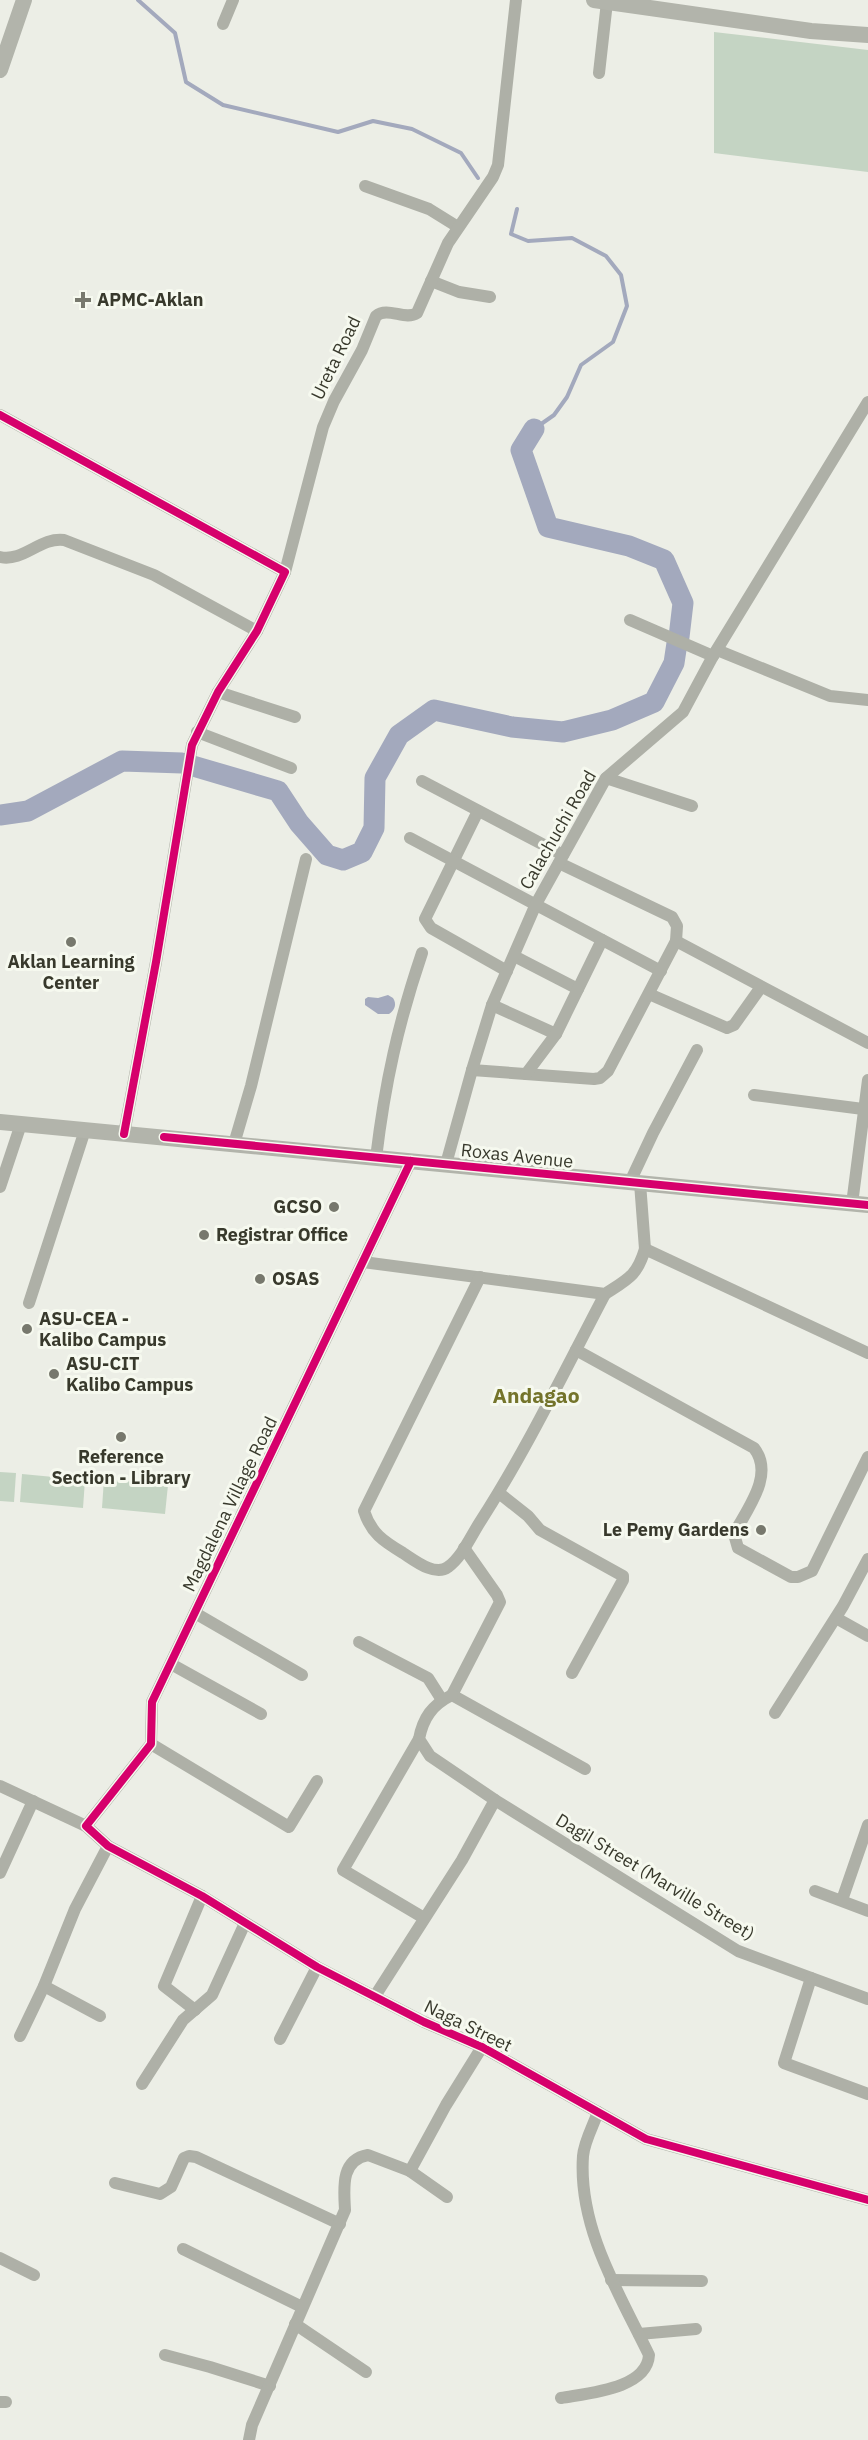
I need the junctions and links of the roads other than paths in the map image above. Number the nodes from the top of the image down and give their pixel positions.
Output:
1 (24, 0) edge
2 (232, 0) edge
3 (516, 0) edge
4 (600, 1) edge
5 (223, 24) dead end
6 (868, 35) edge
7 (0, 70) edge
8 (599, 73) dead end
9 (365, 186) dead end
10 (458, 227) junction
11 (431, 281) junction
12 (490, 297) dead end
13 (868, 402) edge
14 (0, 415) edge
15 (0, 557) edge
16 (285, 572) junction
17 (630, 620) dead end
18 (257, 631) junction
19 (715, 653) junction
20 (218, 693) junction
21 (868, 700) edge
22 (295, 717) dead end
23 (197, 732) junction
24 (291, 768) dead end
25 (606, 778) junction
26 (422, 781) dead end
27 (692, 806) dead end
28 (478, 811) junction
29 (410, 838) dead end
30 (561, 859) junction
31 (306, 860) dead end
32 (453, 861) junction
33 (536, 904) junction
34 (602, 940) junction
35 (676, 941) junction
36 (422, 953) dead end
37 (514, 956) junction
38 (507, 971) junction
39 (661, 971) junction
40 (761, 987) junction
41 (578, 989) junction
42 (649, 993) junction
43 (492, 1005) junction
44 (556, 1034) junction
45 (868, 1043) edge
46 (698, 1050) dead end
47 (472, 1070) junction
48 (526, 1074) junction
49 (868, 1080) edge
50 (754, 1095) dead end
51 (863, 1109) junction
52 (0, 1122) edge
53 (21, 1124) junction
54 (85, 1130) junction
55 (124, 1134) junction
56 (234, 1144) junction
57 (376, 1158) junction
58 (411, 1161) junction
59 (446, 1164) junction
60 (635, 1183) junction
61 (0, 1187) edge
62 (860, 1204) edge
63 (645, 1249) junction
64 (363, 1262) junction
65 (480, 1277) junction
66 (605, 1294) junction
67 (29, 1303) dead end
68 (576, 1350) junction
69 (868, 1353) edge
70 (868, 1457) edge
71 (863, 1481) edge
72 (499, 1493) junction
73 (464, 1548) junction
74 (868, 1559) edge
75 (195, 1612) junction
76 (836, 1618) junction
77 (868, 1636) edge
78 (359, 1642) dead end
79 (171, 1664) junction
80 (572, 1673) dead end
81 (302, 1675) dead end
82 (447, 1697) junction
83 (775, 1713) dead end
84 (261, 1714) dead end
85 (419, 1739) junction
86 (151, 1744) junction
87 (585, 1769) dead end
88 (317, 1781) dead end
89 (0, 1786) edge
90 (495, 1800) junction
91 (33, 1801) junction
92 (868, 1825) edge
93 (86, 1826) junction
94 (108, 1846) junction
95 (0, 1873) edge
96 (815, 1891) dead end
97 (202, 1896) junction
98 (842, 1900) junction
99 (868, 1911) edge
100 (424, 1918) junction
101 (245, 1923) junction
102 (317, 1967) junction
103 (810, 1978) junction
104 (45, 1986) junction
105 (375, 1996) junction
106 (868, 1999) edge
107 (195, 2010) junction
108 (100, 2016) dead end
109 (20, 2036) dead end
110 (280, 2039) dead end
111 (482, 2047) junction
112 (142, 2084) dead end
113 (868, 2094) edge
114 (598, 2112) junction
115 (410, 2171) junction
116 (115, 2183) dead end
117 (447, 2197) dead end
118 (868, 2199) edge
119 (340, 2224) junction
120 (183, 2248) dead end
121 (0, 2258) edge
122 (34, 2275) dead end
123 (611, 2280) junction
124 (702, 2281) dead end
125 (302, 2307) junction
126 (295, 2324) junction
127 (696, 2329) dead end
128 (639, 2334) junction
129 (165, 2355) dead end
130 (366, 2372) dead end
131 (270, 2386) junction
132 (561, 2398) dead end
133 (249, 2440) edge

1 - 7 main road
2 - 5 street
3 - 10 street, Ureta Road
4 - 6 main road
4 - 8 street
9 - 10 street
10 - 11 street, Ureta Road
11 - 12 street
11 - 16 street, Ureta Road
13 - 19 street, Calachuchi Road
14 - 16 street
15 - 18 street
16 - 18 street
17 - 19 street
18 - 20 street
19 - 21 street
19 - 25 street, Calachuchi Road
20 - 22 street
20 - 23 street
23 - 24 street
23 - 55 street
25 - 27 street
25 - 30 street, Calachuchi Road
26 - 28 street
28 - 30 street
28 - 32 street
29 - 32 street
30 - 33 street, Calachuchi Road
30 - 35 street
31 - 56 street
32 - 33 street
32 - 38 street
33 - 34 street
33 - 37 street, Calachuchi Road
34 - 39 street
34 - 41 street
35 - 39 street
35 - 40 street
36 - 57 street
37 - 38 street, Calachuchi Road
37 - 41 street
38 - 43 street, Calachuchi Road
39 - 42 street
40 - 42 street
40 - 45 street
41 - 44 street
42 - 48 street
43 - 44 street
43 - 47 street, Calachuchi Road
44 - 48 street
46 - 60 street
47 - 48 street
47 - 59 street, Calachuchi Road
49 - 51 street
50 - 51 street
51 - 62 street
52 - 53 main road, Roxas Avenue
53 - 54 main road, Roxas Avenue
53 - 61 street
54 - 55 main road, Roxas Avenue
54 - 67 street
55 - 56 main road, Roxas Avenue
56 - 57 main road, Roxas Avenue
57 - 58 main road, Roxas Avenue
58 - 59 main road, Roxas Avenue
58 - 64 street, Magdalena Village Road
59 - 60 main road, Roxas Avenue
60 - 62 main road, Roxas Avenue
60 - 63 street
63 - 66 street
63 - 69 street
64 - 65 street
64 - 75 street, Magdalena Village Road
65 - 66 street
65 - 73 street
66 - 68 street
68 - 71 street
68 - 72 street
70 - 71 street
72 - 73 street
72 - 80 street
73 - 82 street
74 - 76 street
75 - 79 street, Magdalena Village Road
75 - 81 street
76 - 77 street
76 - 83 street
78 - 82 street
79 - 84 street
79 - 86 street, Magdalena Village Road
82 - 85 street
82 - 87 street
85 - 90 street, Dagil Street (Marville Street)
85 - 100 street
86 - 88 street
86 - 93 street
89 - 91 street
90 - 100 street
90 - 103 street, Dagil Street (Marville Street)
91 - 93 street
91 - 95 street
92 - 98 street
93 - 94 street
94 - 97 street, Naga Street
94 - 104 street
96 - 98 street
97 - 101 street, Naga Street
97 - 107 street
98 - 99 street
100 - 105 street
101 - 102 street, Naga Street
101 - 107 street
102 - 105 street, Naga Street
102 - 110 street
103 - 106 street, Dagil Street (Marville Street)
103 - 113 street
104 - 108 street
104 - 109 street
105 - 111 street, Naga Street
107 - 112 street
111 - 114 street, Naga Street
111 - 115 street
114 - 118 street, Naga Street
114 - 123 street
115 - 117 street
115 - 119 street
116 - 119 street
119 - 125 street
120 - 125 street
121 - 122 street
123 - 124 street
123 - 128 street
125 - 126 street
126 - 130 street
126 - 131 street
127 - 128 street
128 - 132 street
129 - 131 street
131 - 133 street

